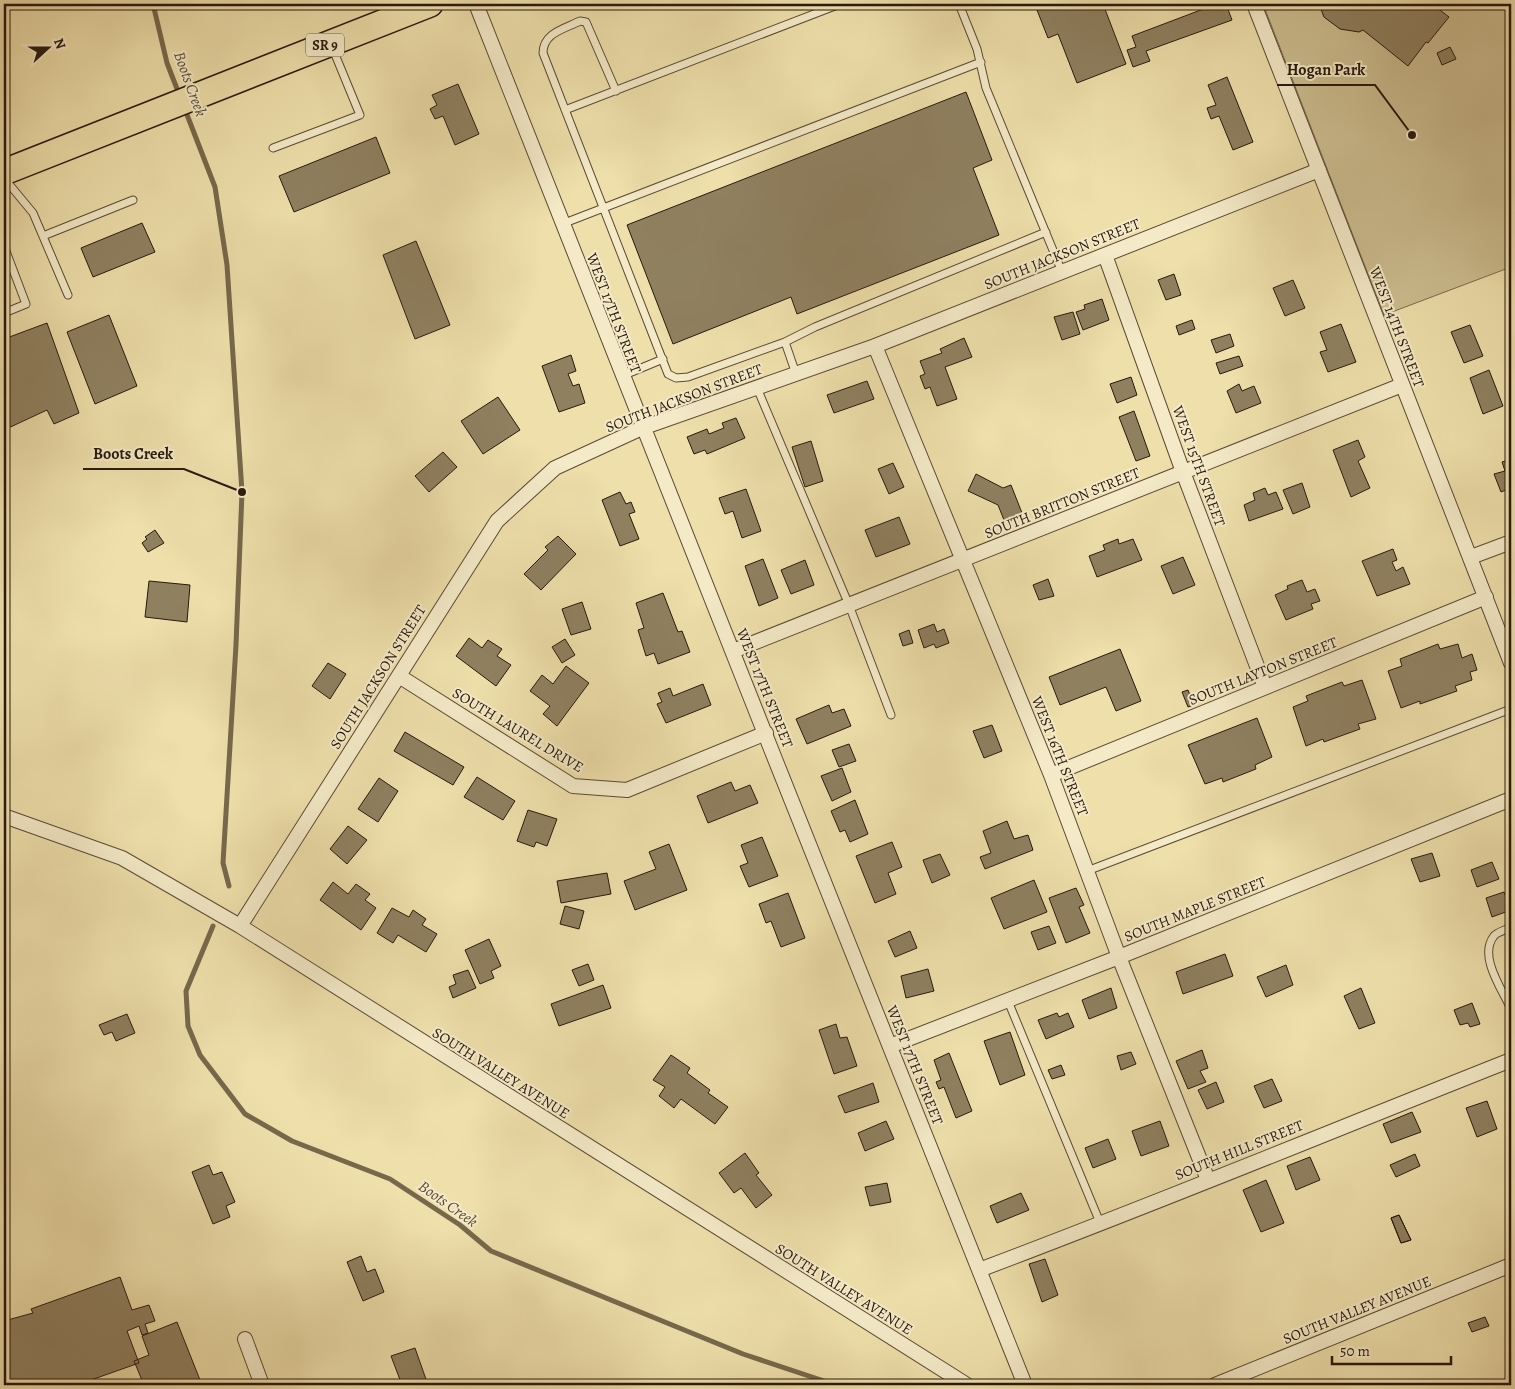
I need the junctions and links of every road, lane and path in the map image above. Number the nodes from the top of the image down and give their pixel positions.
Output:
1 (430, 4) edge
2 (476, 4) edge
3 (840, 4) edge
4 (959, 4) edge
5 (1254, 4) edge
6 (1480, 4) edge
7 (1487, 4) edge
8 (330, 42) junction
9 (981, 62) junction
10 (616, 91) junction
11 (565, 110) junction
12 (273, 148) dead end
13 (1319, 170) junction
14 (4, 172) edge
15 (4, 178) edge
16 (133, 200) dead end
17 (604, 208) junction
18 (562, 224) junction
19 (1046, 232) junction
20 (43, 236) junction
21 (4, 246) edge
22 (1105, 255) junction
23 (1062, 272) junction
24 (68, 295) dead end
25 (4, 313) edge
26 (785, 342) junction
27 (875, 346) junction
28 (663, 359) junction
29 (796, 374) junction
30 (622, 376) junction
31 (1402, 386) junction
32 (757, 388) junction
33 (642, 428) junction
34 (1183, 472) junction
35 (1511, 542) edge
36 (1471, 557) junction
37 (962, 560) junction
38 (1486, 597) junction
39 (849, 605) junction
40 (733, 651) junction
41 (1511, 663) edge
42 (398, 676) junction
43 (1265, 688) junction
44 (1511, 709) edge
45 (891, 715) dead end
46 (766, 733) junction
47 (1051, 775) junction
48 (1511, 799) edge
49 (4, 816) edge
50 (1087, 872) junction
51 (240, 926) junction
52 (1511, 927) edge
53 (1119, 957) junction
54 (1008, 1001) junction
55 (1511, 1009) edge
56 (890, 1046) junction
57 (1511, 1060) edge
58 (1208, 1180) junction
59 (1101, 1225) junction
60 (1511, 1265) edge
61 (979, 1270) junction
62 (245, 1339) dead end
63 (262, 1385) edge
64 (967, 1385) edge
65 (1025, 1385) edge
66 (1215, 1385) edge

1 - 8 highway, SR 9
2 - 18 street, WEST 17TH STREET
3 - 10 lane
4 - 9 lane
5 - 13 street, WEST 14TH STREET
6 - 7 lane
8 - 12 lane
8 - 14 highway, SR 9
9 - 17 lane
9 - 19 lane
10 - 11 lane
10 - 11 lane
11 - 17 lane
13 - 22 street, SOUTH JACKSON STREET
13 - 31 street, WEST 14TH STREET
15 - 20 lane
16 - 20 lane
17 - 18 lane
17 - 28 lane
18 - 30 street, WEST 17TH STREET
19 - 23 lane
19 - 26 lane
20 - 24 lane
21 - 25 lane
22 - 23 street, SOUTH JACKSON STREET
22 - 34 street, WEST 15TH STREET
23 - 27 street, SOUTH JACKSON STREET
26 - 28 lane
26 - 29 lane
27 - 29 street, SOUTH JACKSON STREET
27 - 37 street, WEST 16TH STREET
28 - 30 lane
29 - 32 street, SOUTH JACKSON STREET
30 - 33 street, WEST 17TH STREET
31 - 34 street, SOUTH BRITTON STREET
31 - 36 street, WEST 14TH STREET
32 - 33 street, SOUTH JACKSON STREET
32 - 39 lane
33 - 40 street, WEST 17TH STREET
33 - 42 street, SOUTH JACKSON STREET
34 - 37 street, SOUTH BRITTON STREET
34 - 43 street, WEST 15TH STREET
35 - 36 street
36 - 38 street, WEST 14TH STREET
37 - 39 street, SOUTH BRITTON STREET
37 - 47 street, WEST 16TH STREET
38 - 41 street, WEST 14TH STREET
38 - 43 street, SOUTH LAYTON STREET
39 - 40 street, SOUTH BRITTON STREET
39 - 45 lane
40 - 46 street, WEST 17TH STREET
42 - 46 street, SOUTH LAUREL DRIVE
42 - 51 street, SOUTH JACKSON STREET
43 - 47 street, SOUTH LAYTON STREET
44 - 50 lane
46 - 56 street, WEST 17TH STREET
47 - 50 street, WEST 16TH STREET
48 - 53 street, SOUTH MAPLE STREET
49 - 51 street, SOUTH VALLEY AVENUE
50 - 53 street, WEST 16TH STREET
51 - 64 street, SOUTH VALLEY AVENUE
52 - 55 lane
53 - 54 street, SOUTH MAPLE STREET
53 - 58 street, WEST 16TH STREET
54 - 56 street, SOUTH MAPLE STREET
54 - 59 lane
56 - 61 street, WEST 17TH STREET
57 - 58 street, SOUTH HILL STREET
58 - 59 street, SOUTH HILL STREET
59 - 61 street, SOUTH HILL STREET
60 - 66 street, SOUTH VALLEY AVENUE
61 - 65 street, WEST 17TH STREET
62 - 63 street

